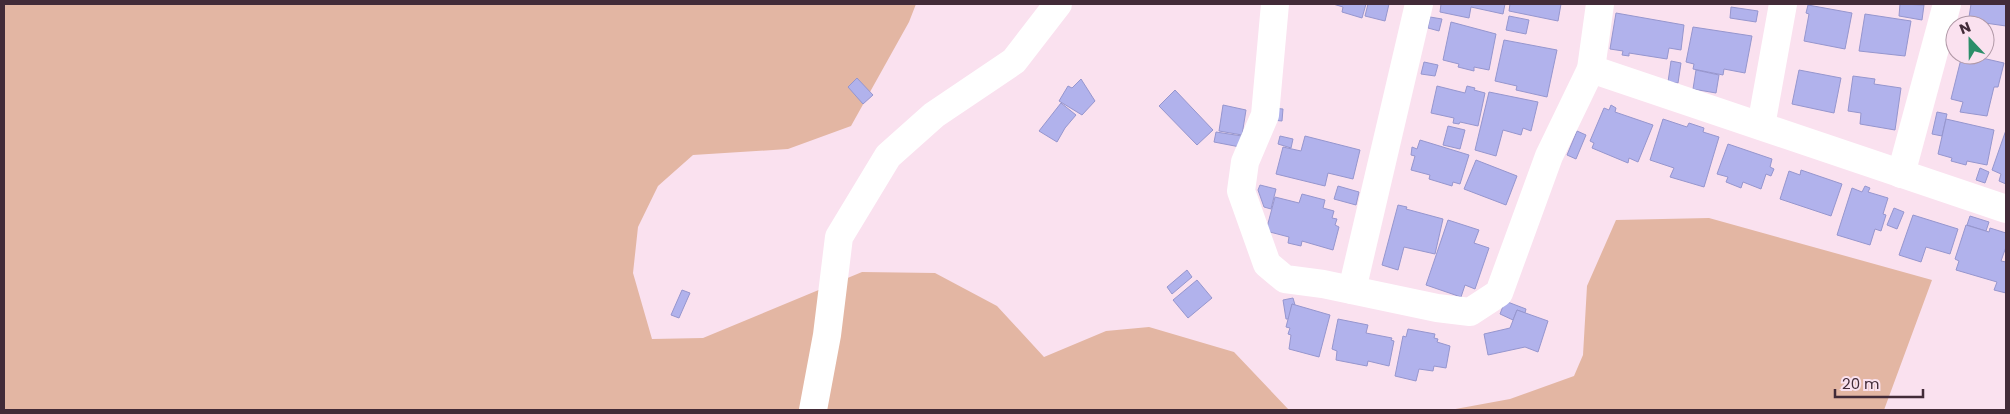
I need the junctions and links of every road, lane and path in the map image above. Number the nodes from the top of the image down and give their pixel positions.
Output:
1 (1058, 4) edge
2 (1275, 4) edge
3 (1419, 4) edge
4 (1600, 4) edge
5 (1783, 4) edge
6 (1947, 4) edge
7 (1591, 70) junction
8 (1761, 126) junction
9 (1901, 174) junction
10 (2006, 209) edge
11 (1352, 290) junction
12 (813, 410) edge

1 - 12 street
2 - 11 street
3 - 11 street
4 - 7 street
5 - 8 street
6 - 9 street
7 - 8 street
7 - 11 street
8 - 9 street
9 - 10 street

